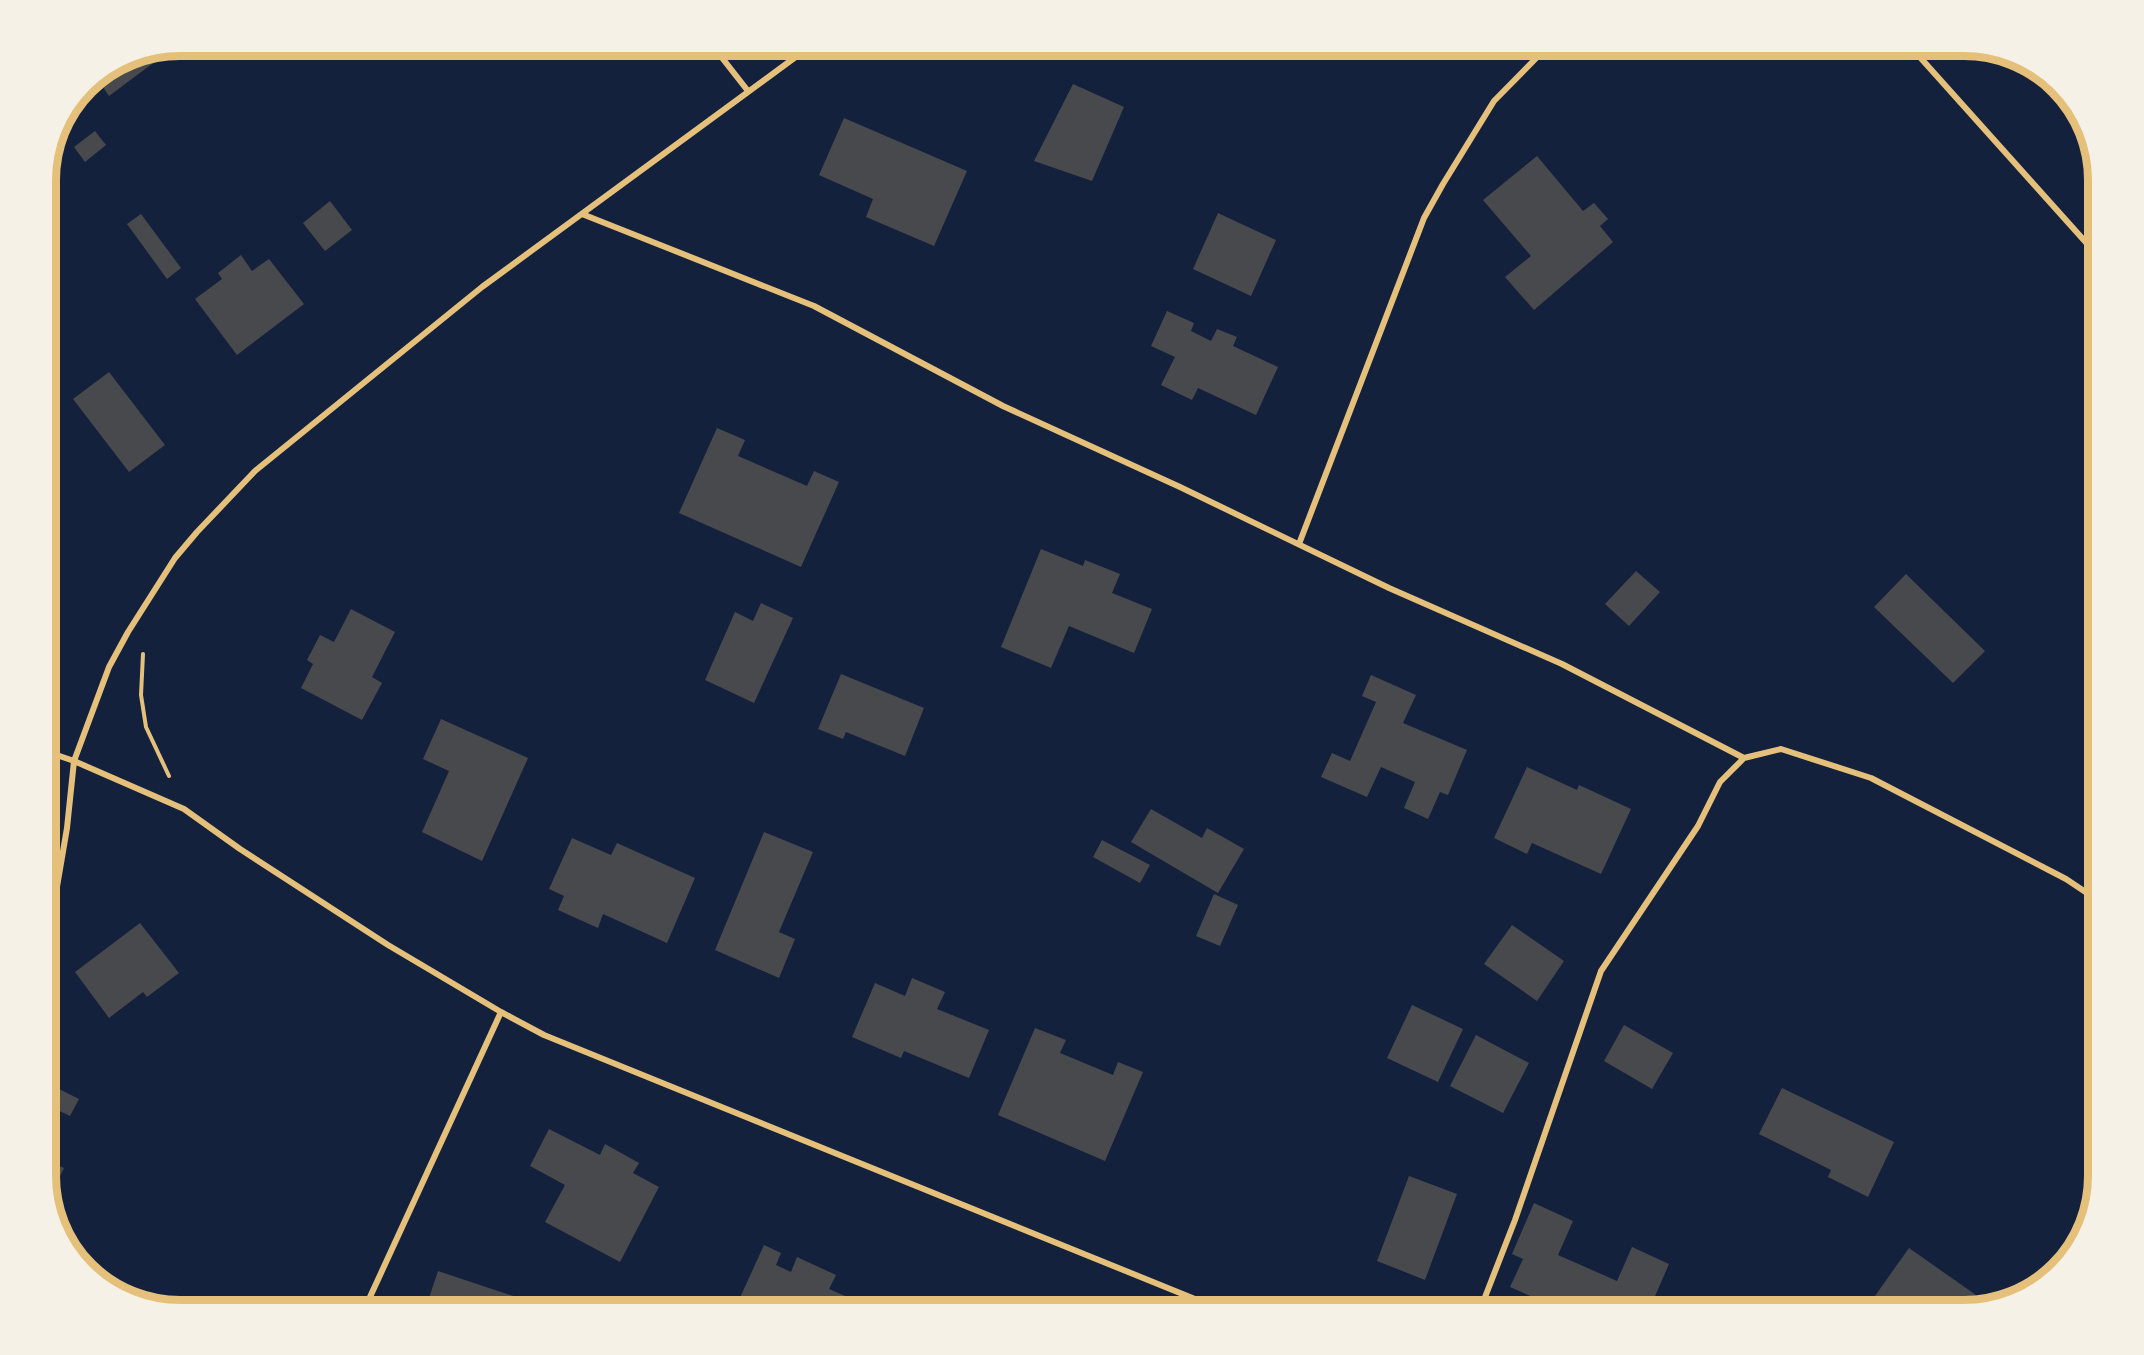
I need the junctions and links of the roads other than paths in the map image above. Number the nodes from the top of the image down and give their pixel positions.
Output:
1 (721, 56) edge
2 (797, 56) edge
3 (1538, 56) edge
4 (1919, 56) edge
5 (748, 91) junction
6 (582, 214) junction
7 (2088, 244) edge
8 (1299, 544) junction
9 (56, 755) edge
10 (1744, 758) junction
11 (74, 761) junction
12 (56, 890) edge
13 (2088, 894) edge
14 (501, 1012) junction
15 (369, 1300) edge
16 (1197, 1300) edge
17 (1484, 1300) edge

1 - 5 street
2 - 5 street
3 - 8 street
4 - 7 street
5 - 6 street
6 - 8 street
6 - 11 street
8 - 10 street
9 - 11 street
10 - 13 street
10 - 17 street
11 - 12 street
11 - 14 street
14 - 15 street
14 - 16 street

